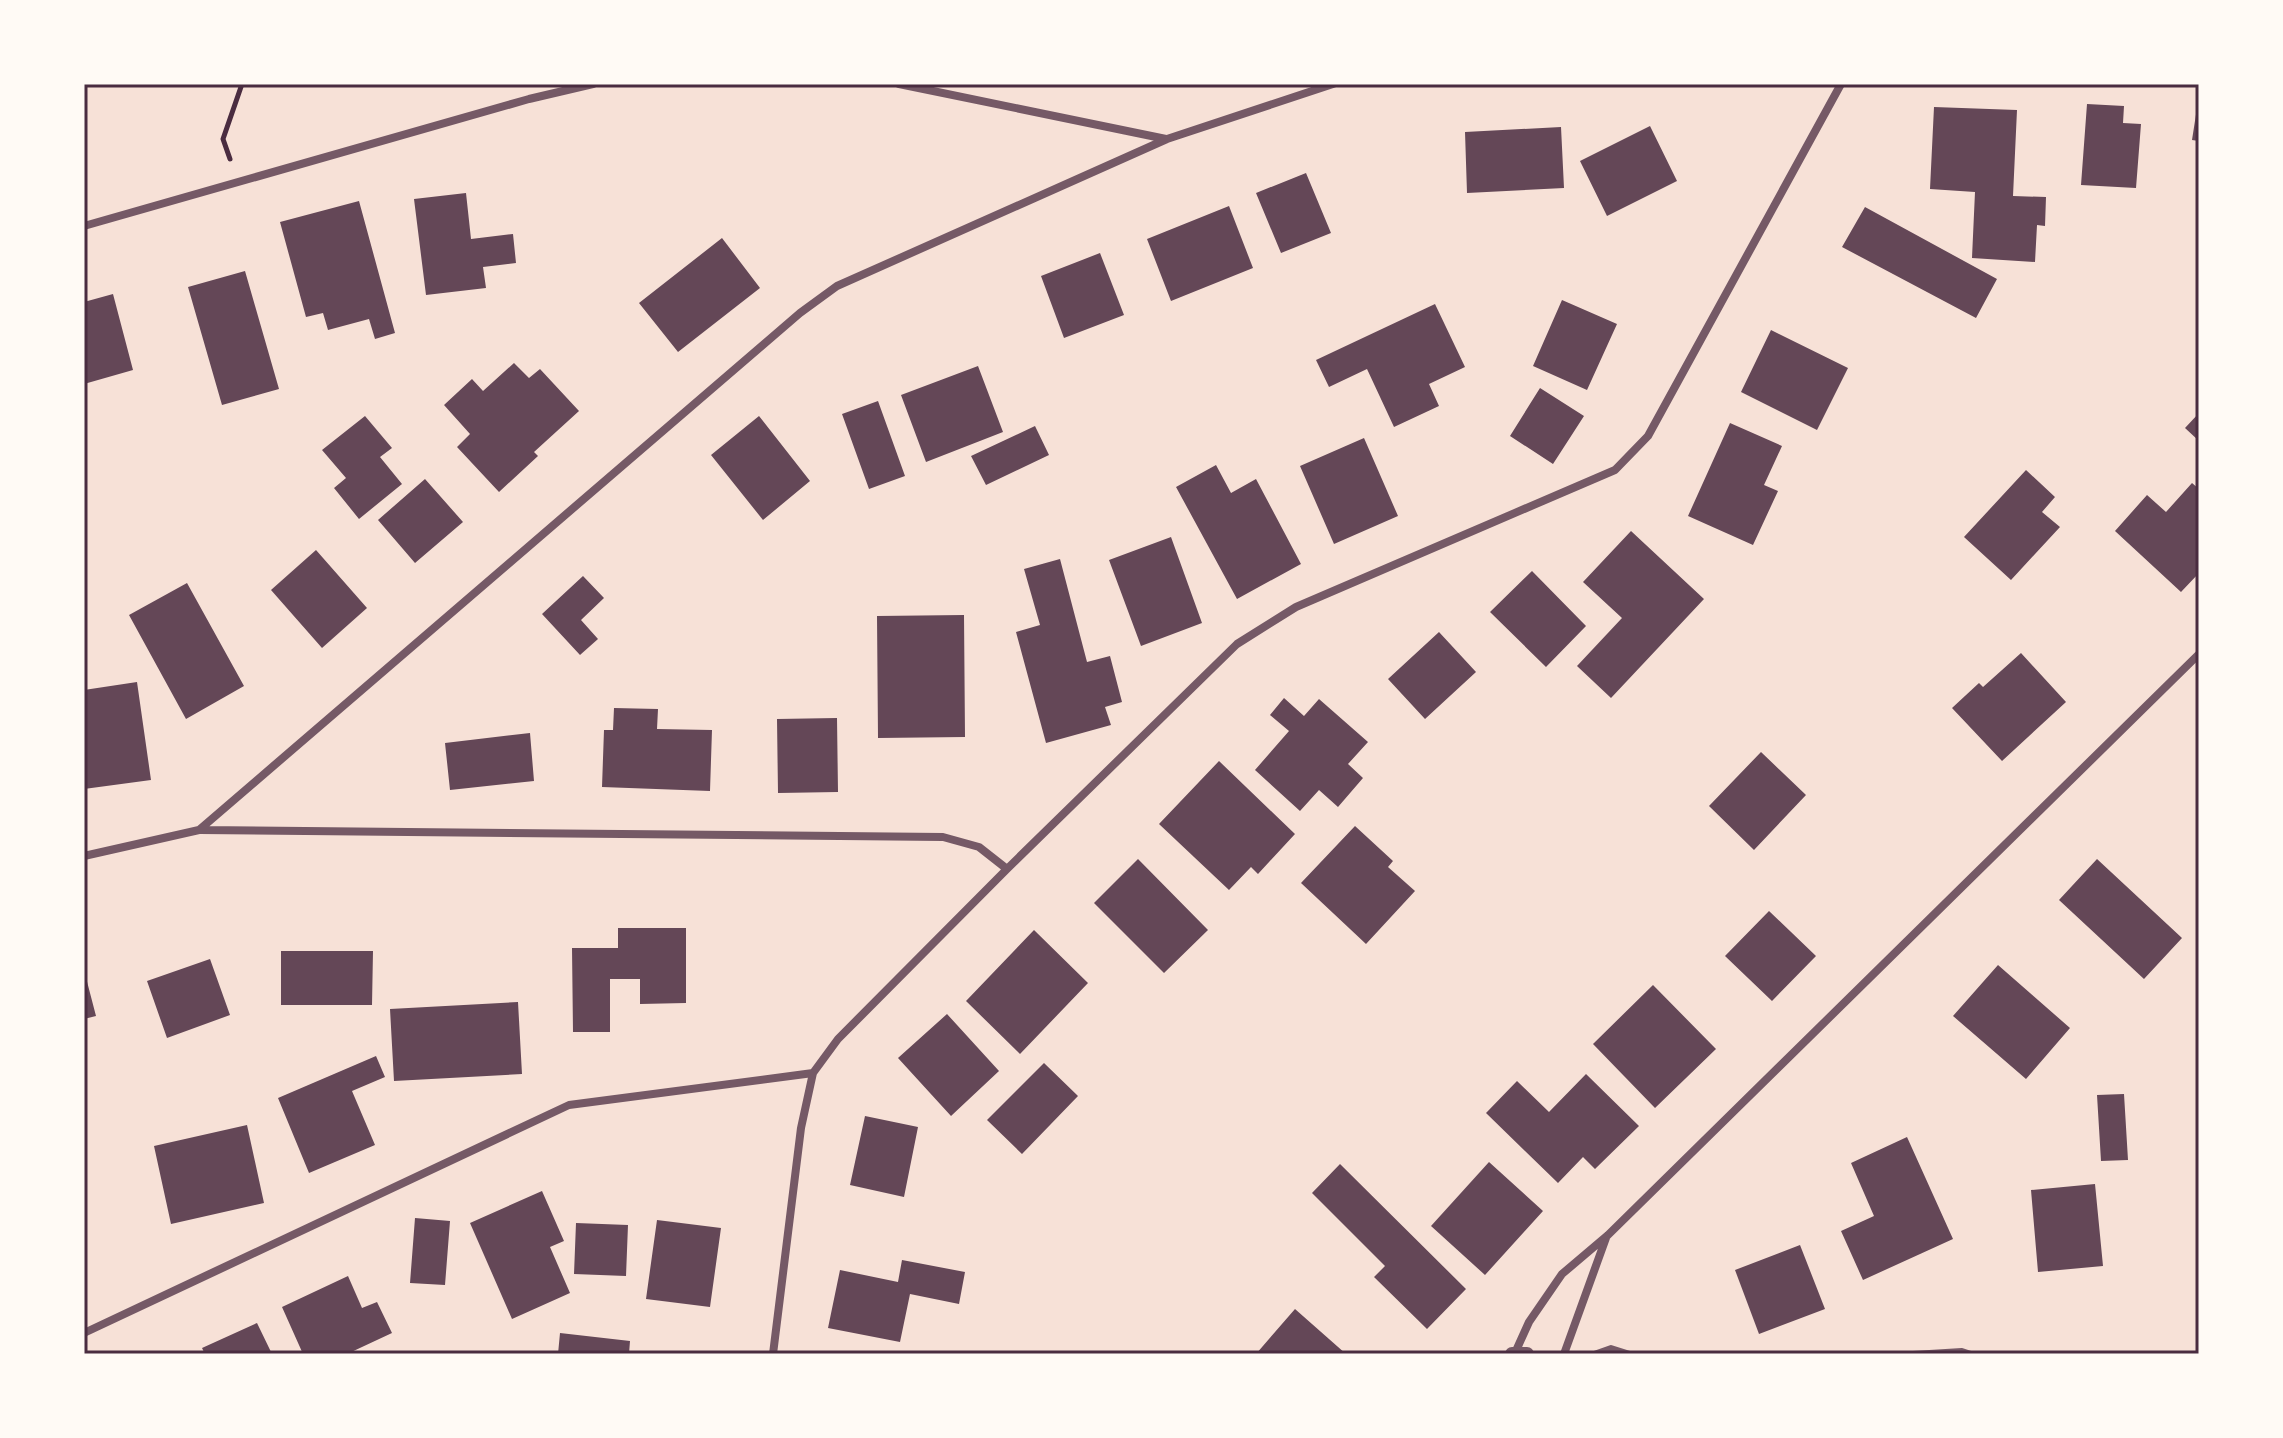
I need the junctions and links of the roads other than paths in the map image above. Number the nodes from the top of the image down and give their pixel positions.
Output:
1 (593, 84) edge
2 (899, 84) edge
3 (1333, 84) edge
4 (1841, 84) edge
5 (1167, 139) junction
6 (84, 226) edge
7 (2199, 654) edge
8 (199, 830) junction
9 (84, 856) edge
10 (1007, 869) junction
11 (813, 1073) junction
12 (1608, 1235) junction
13 (84, 1333) edge
14 (773, 1354) edge
15 (1518, 1354) edge
16 (1564, 1354) edge
17 (1594, 1354) edge
18 (1630, 1354) edge
19 (1913, 1354) edge
20 (1971, 1354) edge

1 - 6 street
2 - 5 street
3 - 5 street
4 - 10 street
5 - 8 street
7 - 12 street
8 - 9 street
8 - 10 street
10 - 11 street
11 - 13 street
11 - 14 street
12 - 15 street
12 - 16 street
17 - 18 lane
19 - 20 lane

